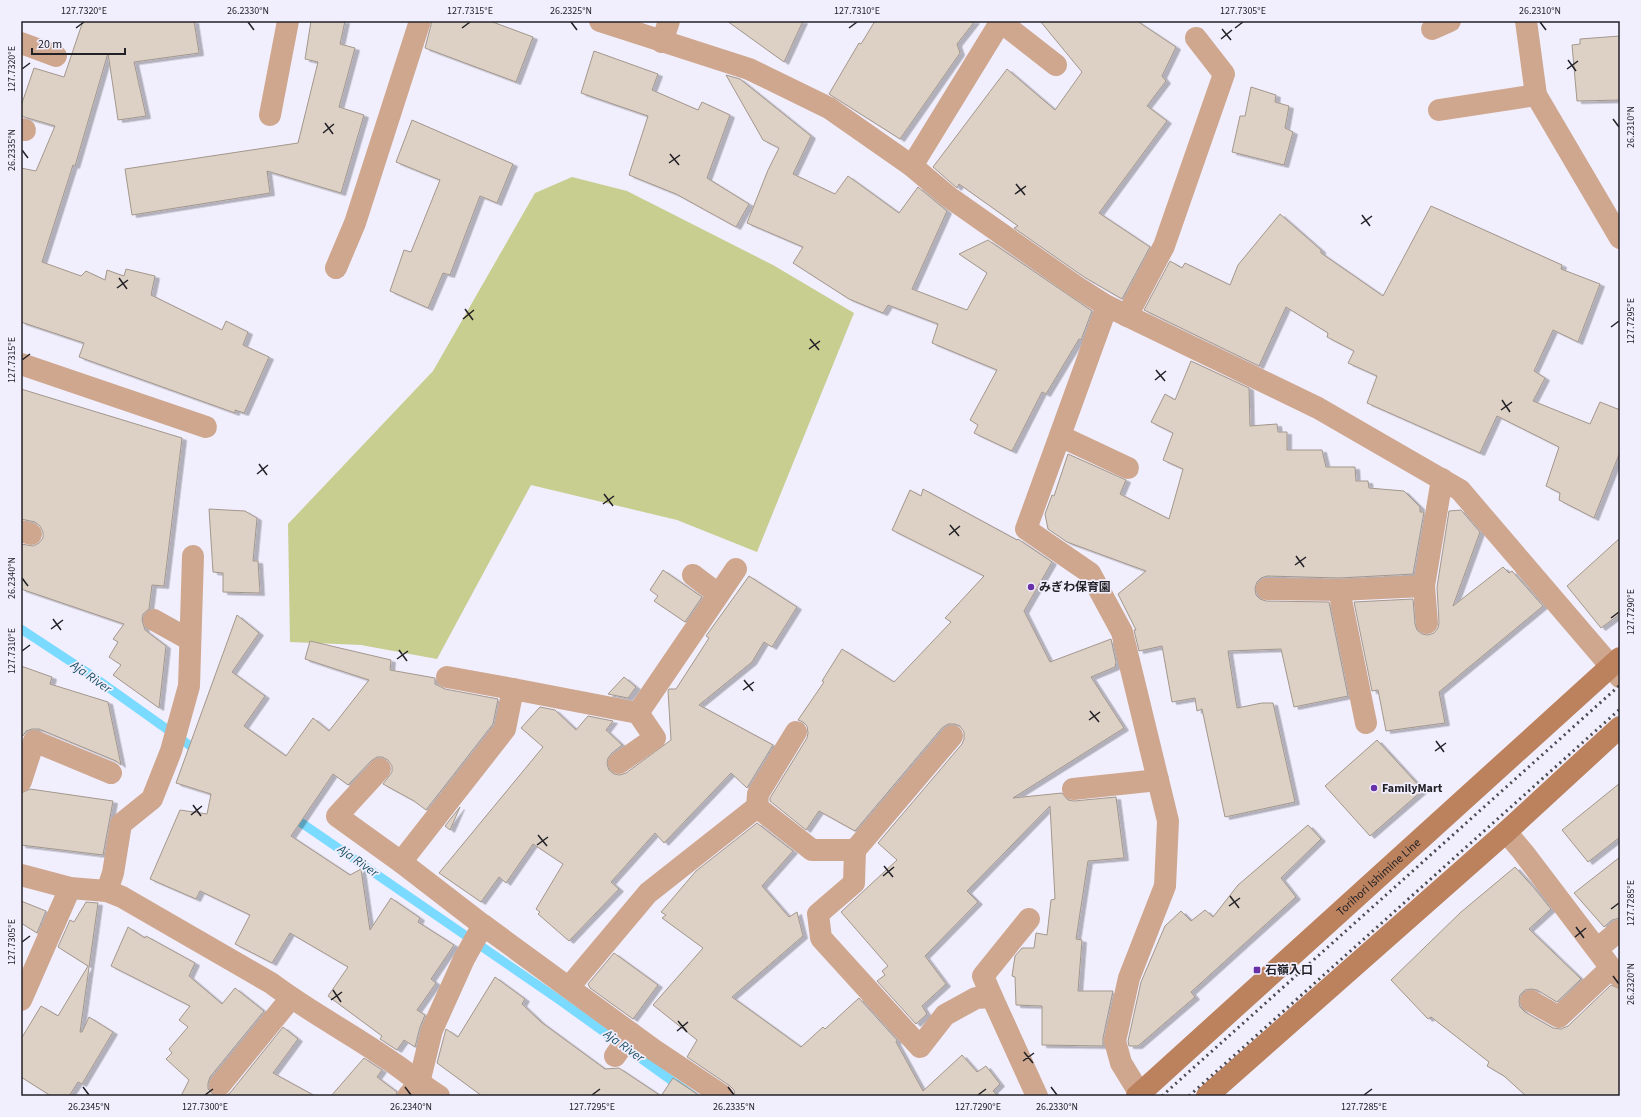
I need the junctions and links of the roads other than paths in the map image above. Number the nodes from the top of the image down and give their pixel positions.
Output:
1 (288, 21) edge
2 (420, 21) edge
3 (600, 21) edge
4 (669, 21) edge
5 (1526, 21) edge
6 (1001, 22) edge
7 (1196, 38) dead end
8 (662, 42) junction
9 (21, 43) edge
10 (56, 56) dead end
11 (1056, 65) dead end
12 (1536, 95) junction
13 (1439, 110) dead end
14 (270, 115) dead end
15 (912, 166) junction
16 (1620, 238) edge
17 (336, 268) dead end
18 (1107, 306) junction
19 (1127, 316) junction
20 (21, 364) edge
21 (206, 427) dead end
22 (1060, 436) junction
23 (1128, 468) dead end
24 (1442, 479) junction
25 (193, 556) dead end
26 (736, 569) dead end
27 (693, 575) dead end
28 (1424, 586) junction
29 (1267, 589) dead end
30 (1338, 590) junction
31 (718, 594) junction
32 (154, 620) dead end
33 (1427, 623) dead end
34 (190, 640) junction
35 (1617, 667) edge
36 (447, 677) dead end
37 (512, 690) junction
38 (638, 713) junction
39 (1366, 723) dead end
40 (1620, 726) edge
41 (796, 732) dead end
42 (952, 736) dead end
43 (618, 763) dead end
44 (380, 769) dead end
45 (111, 773) dead end
46 (1158, 780) junction
47 (21, 781) edge
48 (1073, 788) dead end
49 (757, 807) junction
50 (1506, 832) junction
51 (855, 850) junction
52 (401, 862) junction
53 (21, 875) edge
54 (70, 888) junction
55 (107, 891) junction
56 (1029, 919) dead end
57 (484, 925) junction
58 (1620, 930) edge
59 (1597, 949) junction
60 (1615, 973) edge
61 (569, 987) junction
62 (992, 997) junction
63 (291, 998) junction
64 (21, 1000) edge
65 (1531, 1001) dead end
66 (631, 1033) junction
67 (615, 1056) dead end
68 (220, 1085) dead end
69 (413, 1090) edge
70 (1138, 1095) edge
71 (439, 1096) edge
72 (723, 1096) edge
73 (1037, 1096) edge
74 (1207, 1096) edge

1 - 14 street
2 - 17 street
3 - 8 street
4 - 8 street
5 - 12 street
6 - 11 street
6 - 15 street
7 - 19 street
8 - 15 street
9 - 10 street
12 - 13 street
12 - 16 street
15 - 18 street
18 - 19 street
18 - 22 street
19 - 24 street
20 - 21 street
22 - 23 street
22 - 46 street
24 - 28 street
24 - 35 street
25 - 34 street
26 - 31 street
27 - 31 street
28 - 30 street
28 - 33 street
29 - 30 street
30 - 39 street
31 - 38 street
32 - 34 street
34 - 55 street
35 - 70 street, Torihori Ishimine Line
36 - 37 street
37 - 38 street
37 - 52 street
38 - 43 street
40 - 50 street
41 - 49 street
42 - 51 street
44 - 52 street
45 - 47 street
46 - 48 street
46 - 70 street
49 - 51 street
49 - 61 street
50 - 59 street
50 - 74 street
51 - 62 street
52 - 57 street
53 - 54 street
54 - 55 street
54 - 64 street
55 - 63 street
56 - 62 street
57 - 61 street
57 - 69 street
58 - 59 street
59 - 60 street
60 - 65 street
61 - 66 street
62 - 73 street
63 - 68 street
63 - 69 street
66 - 67 street
66 - 72 street
69 - 71 street

